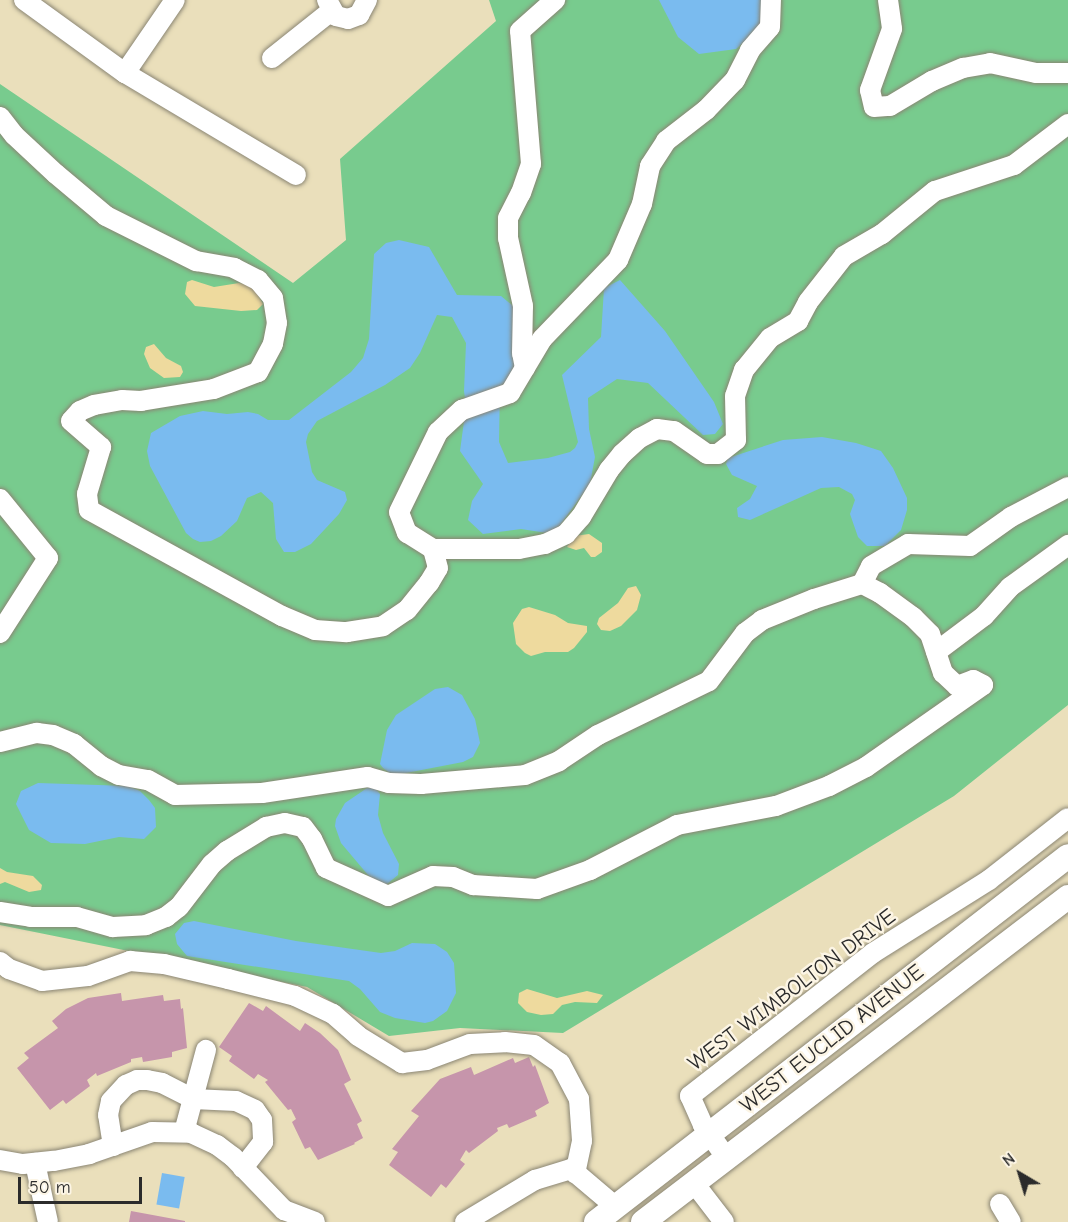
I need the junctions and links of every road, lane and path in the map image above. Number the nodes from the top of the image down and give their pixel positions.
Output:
1 (24, 0) edge
2 (175, 0) edge
3 (367, 0) edge
4 (555, 0) edge
5 (771, 0) edge
6 (888, 0) edge
7 (329, 6) edge
8 (272, 58) dead end
9 (125, 73) junction
10 (1068, 73) edge
11 (0, 117) edge
12 (1068, 124) edge
13 (296, 176) dead end
14 (525, 368) junction
15 (1068, 487) edge
16 (0, 499) edge
17 (1068, 545) edge
18 (433, 549) junction
19 (862, 584) junction
20 (0, 633) edge
21 (936, 652) junction
22 (0, 742) edge
23 (1068, 818) edge
24 (1068, 855) edge
25 (1068, 897) edge
26 (0, 912) edge
27 (0, 962) edge
28 (206, 1050) dead end
29 (193, 1099) junction
30 (184, 1132) junction
31 (709, 1134) junction
32 (113, 1146) junction
33 (726, 1157) junction
34 (0, 1160) edge
35 (35, 1163) junction
36 (243, 1168) junction
37 (575, 1173) junction
38 (694, 1183) junction
39 (1000, 1204) dead end
40 (616, 1207) junction
41 (48, 1222) edge
42 (315, 1222) edge
43 (465, 1222) edge
44 (596, 1222) edge
45 (643, 1222) edge
46 (724, 1222) edge
47 (1011, 1222) edge

1 - 9 street
2 - 9 street
3 - 7 street
4 - 14 street
5 - 14 street
6 - 10 street
7 - 8 street
9 - 13 street
11 - 18 street
12 - 18 street
14 - 18 street
15 - 19 street
16 - 20 street
17 - 21 street
19 - 21 street
19 - 22 street
21 - 26 street
23 - 31 street, WEST WIMBOLTON DRIVE
24 - 31 main road, WEST EUCLID AVENUE
25 - 33 main road, WEST EUCLID AVENUE
27 - 37 street
28 - 29 street
29 - 30 street
29 - 32 street
29 - 36 street
30 - 32 street
30 - 36 street
31 - 33 street, WEST WIMBOLTON DRIVE
31 - 40 main road, WEST EUCLID AVENUE
32 - 35 street
33 - 38 main road, WEST EUCLID AVENUE
34 - 35 street
35 - 41 street
36 - 42 street
37 - 40 street
37 - 43 street
38 - 45 main road, WEST EUCLID AVENUE
38 - 46 street
39 - 47 street
40 - 44 main road, WEST EUCLID AVENUE

